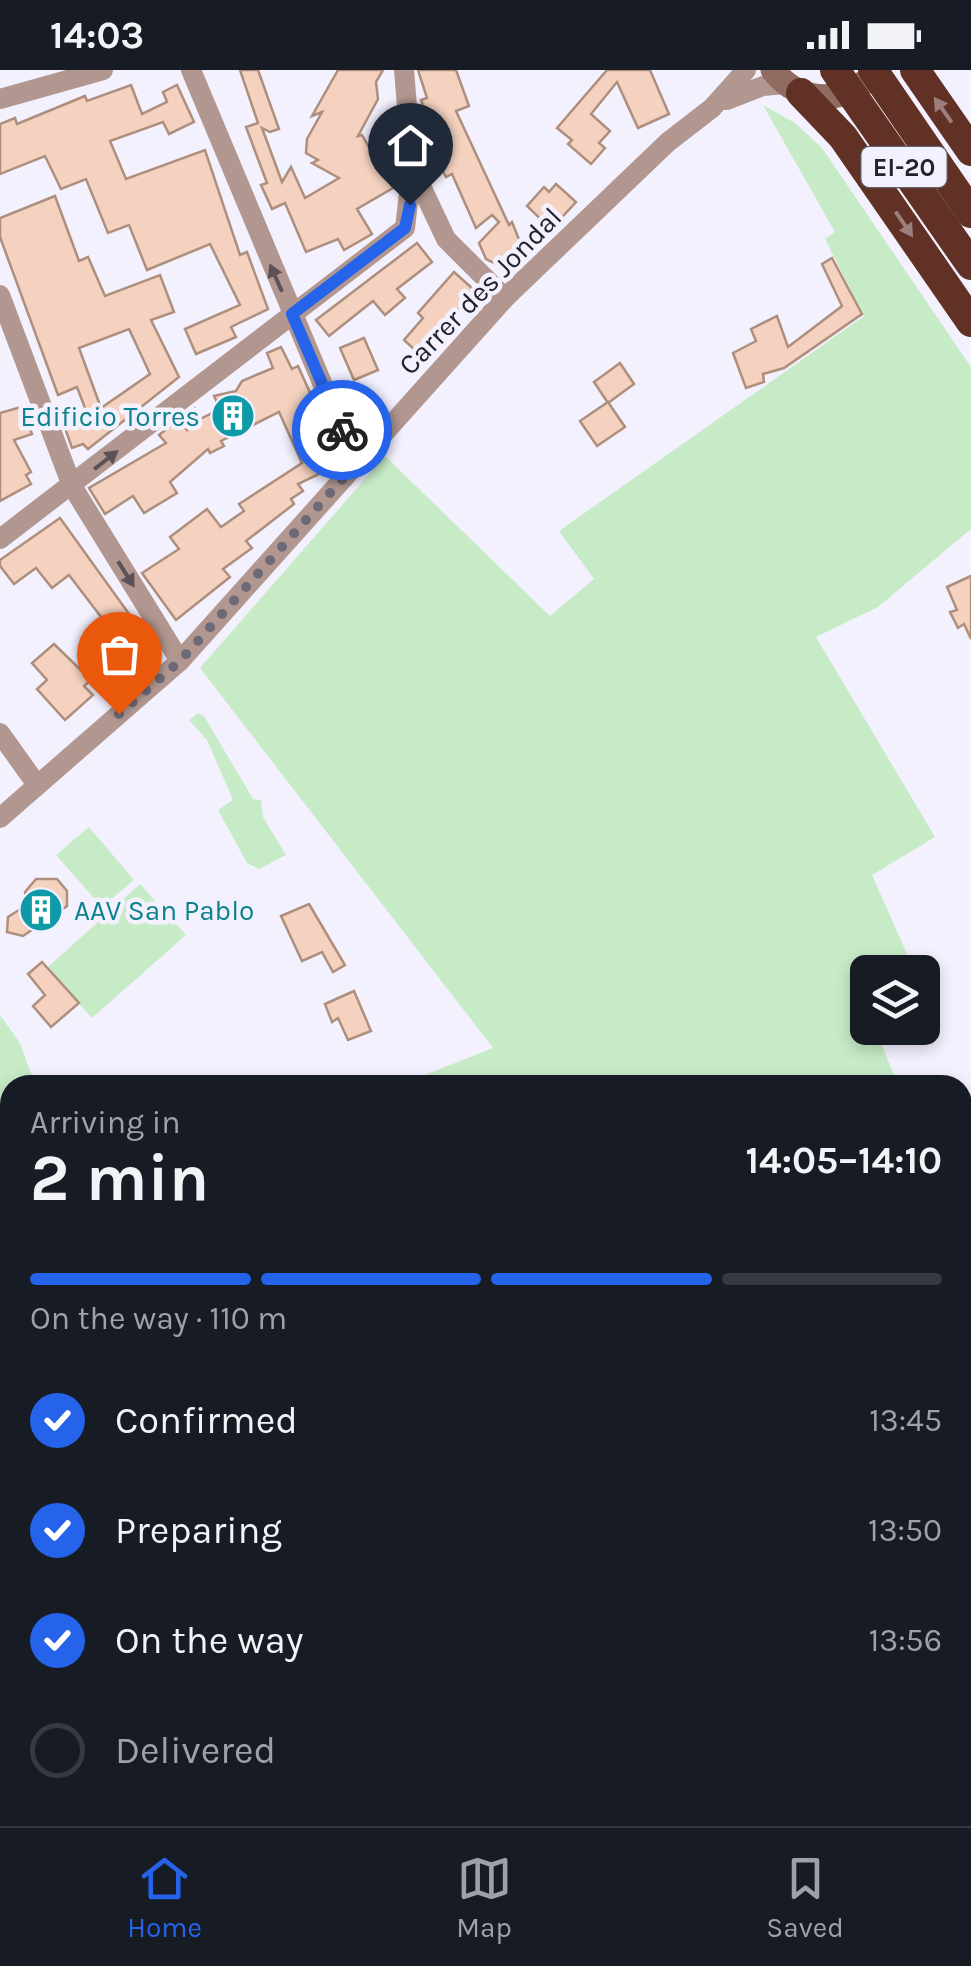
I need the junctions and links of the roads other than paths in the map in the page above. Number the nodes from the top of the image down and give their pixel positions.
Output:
1 (104, 70) edge
2 (190, 70) edge
3 (404, 70) edge
4 (746, 70) edge
5 (836, 70) edge
6 (876, 70) edge
7 (915, 70) edge
8 (795, 86) edge
9 (0, 99) edge
10 (712, 108) junction
11 (971, 151) edge
12 (412, 167) junction
13 (971, 213) edge
14 (405, 228) junction
15 (446, 238) junction
16 (971, 265) edge
17 (0, 295) edge
18 (505, 298) junction
19 (292, 314) junction
20 (971, 322) edge
21 (356, 464) junction
22 (72, 486) junction
23 (0, 539) edge
24 (180, 661) junction
25 (0, 733) edge
26 (37, 785) junction
27 (0, 818) edge

1 - 9 street
19 -> 2 street
3 - 12 street
4 - 10 street, Carrer des Jondal
5 - 16 highway, EI-20
6 - 8 street
6 - 13 highway, EI-20
11 -> 7 highway
8 - 10 street, Carrer des Jondal
8 -> 20 highway
10 - 18 street, Carrer des Jondal
12 - 14 street
12 - 15 street
14 - 15 street
14 - 19 street
15 - 18 street
17 - 22 street
18 - 21 street, Carrer des Jondal
19 - 21 street
22 -> 19 street
21 - 24 street, Carrer des Jondal
22 - 23 street
22 -> 24 street
24 - 26 street, Carrer des Jondal
25 - 26 street
26 - 27 street, Carrer des Jondal

